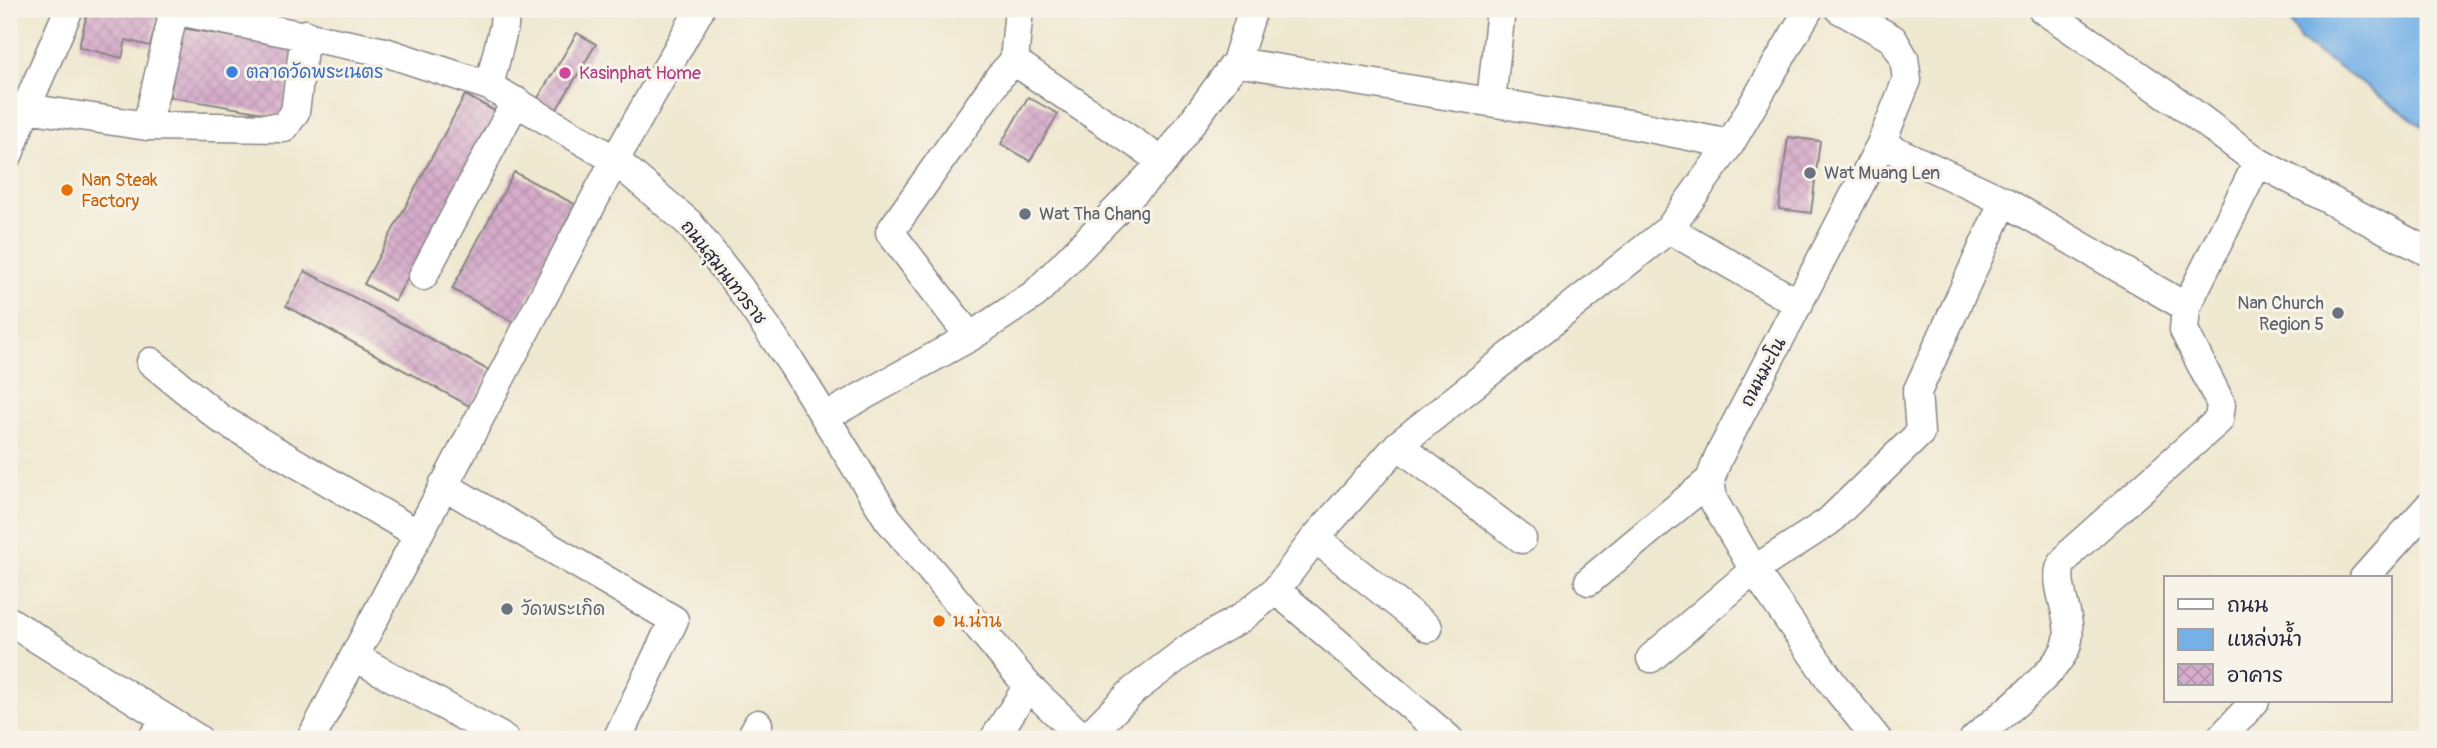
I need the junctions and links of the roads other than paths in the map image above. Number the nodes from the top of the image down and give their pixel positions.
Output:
1 (69, 9) edge
2 (171, 9) edge
3 (505, 9) edge
4 (700, 9) edge
5 (1019, 9) edge
6 (1253, 9) edge
7 (1501, 9) edge
8 (1809, 9) edge
9 (1839, 9) edge
10 (2042, 9) edge
11 (305, 34) junction
12 (1014, 61) junction
13 (1236, 62) junction
14 (489, 86) junction
15 (516, 101) junction
16 (1492, 102) junction
17 (26, 108) junction
18 (147, 126) junction
19 (1730, 144) junction
20 (1881, 144) junction
21 (9, 154) edge
22 (615, 160) junction
23 (1163, 162) junction
24 (2258, 162) junction
25 (2004, 201) junction
26 (1669, 229) junction
27 (2428, 252) edge
28 (423, 276) dead end
29 (1799, 304) junction
30 (2186, 307) junction
31 (970, 338) junction
32 (151, 362) dead end
33 (825, 417) junction
34 (1398, 445) junction
35 (1710, 480) junction
36 (443, 485) junction
37 (2428, 507) edge
38 (418, 534) junction
39 (1315, 538) junction
40 (1522, 539) dead end
41 (1754, 570) junction
42 (2366, 576) edge
43 (1589, 580) dead end
44 (1276, 590) junction
45 (9, 621) edge
46 (1427, 628) dead end
47 (355, 657) junction
48 (1651, 658) dead end
49 (1028, 686) junction
50 (2254, 702) edge
51 (159, 729) edge
52 (198, 739) edge
53 (311, 739) edge
54 (505, 739) edge
55 (617, 739) edge
56 (994, 739) edge
57 (1085, 739) edge
58 (1449, 739) edge
59 (1877, 739) edge
60 (1974, 739) edge
61 (2220, 739) edge

1 - 17 street
2 - 11 street, ถนนสุมนเทวราช
2 - 18 street
3 - 14 street
4 - 22 street
5 - 12 street
6 - 13 street
7 - 16 street
8 - 19 street
9 - 20 street, ถนนมะโน
10 - 24 street
11 - 14 street, ถนนสุมนเทวราช
11 - 18 street
12 - 23 street
12 - 31 street
13 - 16 street
13 - 23 street
14 - 15 street, ถนนสุมนเทวราช
15 - 22 street, ถนนสุมนเทวราช
15 - 28 street
16 - 19 street
17 - 18 street
17 - 21 street
19 - 26 street
20 - 25 street
20 - 29 street, ถนนมะโน
22 - 33 street, ถนนสุมนเทวราช
22 - 36 street
23 - 31 street
24 - 27 street
24 - 30 street
25 - 30 street
25 - 41 street
26 - 29 street
26 - 34 street
29 - 35 street, ถนนมะโน
30 - 60 street
31 - 33 street
32 - 38 street
33 - 49 street, ถนนสุมนเทวราช
34 - 39 street
34 - 40 street
35 - 41 street
35 - 43 street
36 - 38 street
36 - 55 street
37 - 42 street
38 - 47 street
39 - 44 street
39 - 46 street
41 - 48 street
41 - 59 street
44 - 57 street
44 - 58 street
45 - 51 street
47 - 53 street
47 - 54 street
49 - 56 street
49 - 57 street, ถนนสุมนเทวราช
50 - 61 street
51 - 52 street

